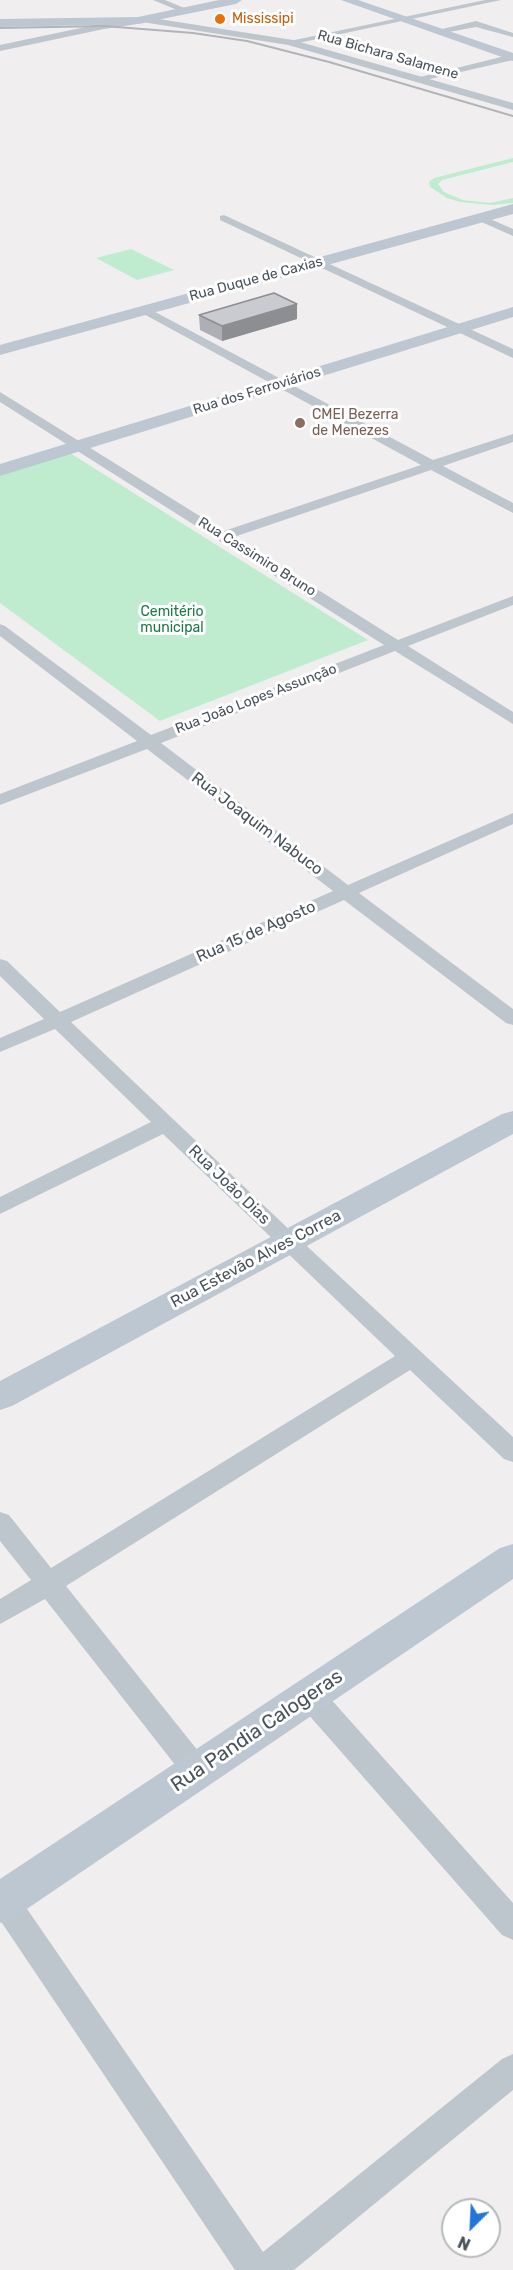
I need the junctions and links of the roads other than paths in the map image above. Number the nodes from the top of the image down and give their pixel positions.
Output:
1 (157, 0) edge
2 (236, 0) edge
3 (347, 0) edge
4 (497, 0) edge
5 (184, 10) junction
6 (142, 20) junction
7 (404, 20) junction
8 (0, 22) edge
9 (438, 31) junction
10 (511, 35) dead end
11 (289, 42) junction
12 (0, 48) edge
13 (512, 57) edge
14 (417, 79) junction
15 (513, 108) edge
16 (513, 209) edge
17 (224, 218) dead end
18 (481, 218) junction
19 (513, 232) edge
20 (320, 262) junction
21 (144, 310) junction
22 (513, 312) edge
23 (460, 328) junction
24 (0, 350) edge
25 (513, 354) edge
26 (281, 383) junction
27 (0, 396) edge
28 (513, 438) edge
29 (79, 446) junction
30 (432, 465) junction
31 (0, 470) edge
32 (513, 509) edge
33 (222, 536) junction
34 (513, 600) edge
35 (0, 629) edge
36 (396, 645) junction
37 (513, 719) edge
38 (148, 742) junction
39 (0, 800) edge
40 (513, 818) edge
41 (346, 892) junction
42 (0, 965) edge
43 (513, 1018) edge
44 (58, 1020) junction
45 (0, 1046) edge
46 (513, 1120) edge
47 (165, 1124) junction
48 (0, 1206) edge
49 (288, 1242) junction
50 (412, 1358) junction
51 (0, 1397) edge
52 (513, 1452) edge
53 (0, 1522) edge
54 (513, 1559) edge
55 (49, 1583) junction
56 (0, 1613) edge
57 (310, 1696) junction
58 (197, 1771) junction
59 (2, 1901) edge
60 (513, 1925) edge
61 (513, 2070) edge
62 (255, 2270) edge
63 (267, 2270) edge

1 - 5 street
2 - 5 main road
3 - 7 main road
4 - 7 street
5 - 6 main road
6 - 8 main road, Rua Bichara Salamene
6 - 11 street, Rua Bichara Salamene
6 - 12 street
7 - 9 main road
7 - 11 street
9 - 10 street
9 - 13 main road
11 - 14 street, Rua Bichara Salamene
13 - 14 street
14 - 15 street, Rua Bichara Salamene
16 - 18 main road, Rua Duque de Caxias
17 - 20 street
18 - 19 street
18 - 20 main road, Rua Duque de Caxias
20 - 21 main road, Rua Duque de Caxias
20 - 23 street
21 - 24 main road, Rua Duque de Caxias
21 - 26 street
22 - 23 main road, Rua dos Ferroviários
23 - 25 street
23 - 26 main road, Rua dos Ferroviários
26 - 29 main road, Rua dos Ferroviários
26 - 30 street
27 - 29 street, Rua Cassimiro Bruno
28 - 30 street
29 - 31 main road, Rua dos Ferroviários
29 - 33 street, Rua Cassimiro Bruno
30 - 32 street
30 - 33 street
33 - 36 street, Rua Cassimiro Bruno
34 - 36 street, Rua João Lopes Assunção
35 - 38 street, Rua Joaquim Nabuco
36 - 37 street, Rua Cassimiro Bruno
36 - 38 street, Rua João Lopes Assunção
38 - 39 street, Rua João Lopes Assunção
38 - 41 street, Rua Joaquim Nabuco
40 - 41 street, Rua 15 de Agosto
41 - 43 street, Rua Joaquim Nabuco
41 - 44 street, Rua 15 de Agosto
42 - 44 street, Rua João Dias
44 - 45 street, Rua 15 de Agosto
44 - 47 street, Rua João Dias
46 - 49 main road, Rua Estevão Alves Correa
47 - 48 street
47 - 49 street, Rua João Dias
49 - 50 street, Rua João Dias
49 - 51 main road, Rua Estevão Alves Correa
50 - 52 street, Rua João Dias
50 - 55 street
53 - 55 street
54 - 57 main road, Rua Pandia Calogeras
55 - 56 street
55 - 58 street
57 - 58 main road, Rua Pandia Calogeras
57 - 60 street
58 - 59 main road, Rua Pandia Calogeras
59 - 62 street
61 - 63 street

